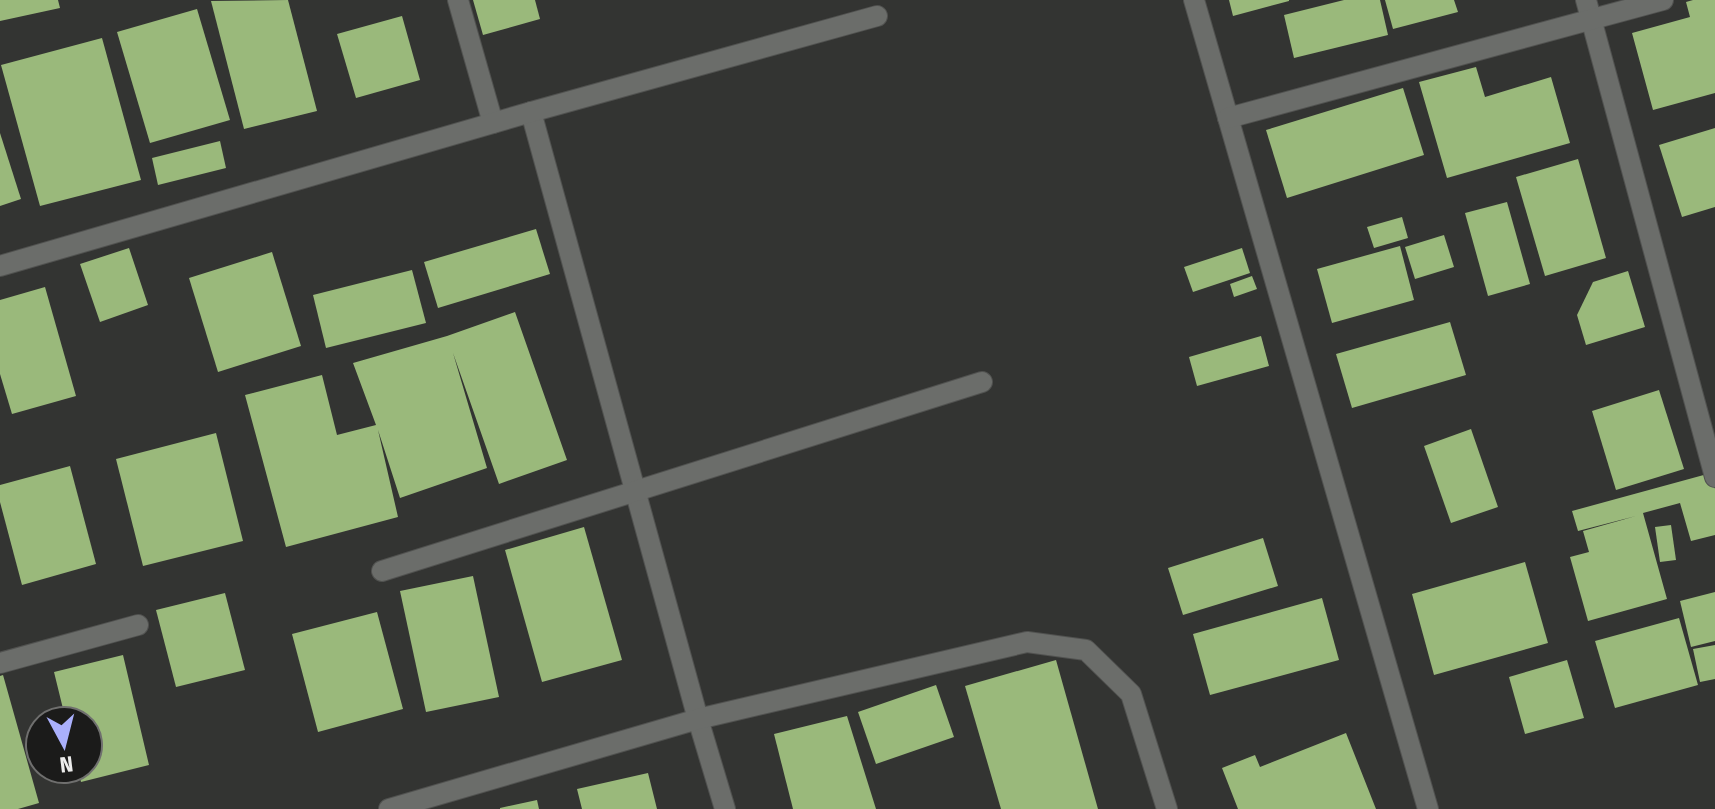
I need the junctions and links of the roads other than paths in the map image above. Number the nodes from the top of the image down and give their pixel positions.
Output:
1 (458, 0) edge
2 (1194, 0) edge
3 (1586, 0) edge
4 (1663, 0) edge
5 (877, 16) dead end
6 (1592, 21) junction
7 (531, 112) junction
8 (1228, 118) junction
9 (493, 123) junction
10 (0, 266) edge
11 (982, 382) dead end
12 (1715, 477) edge
13 (635, 490) junction
14 (382, 571) dead end
15 (138, 625) dead end
16 (0, 663) edge
17 (698, 719) junction
18 (389, 809) edge
19 (725, 809) edge
20 (1167, 809) edge
21 (1428, 809) edge

1 - 9 street
2 - 8 street
3 - 6 street
4 - 6 street
5 - 7 street
6 - 8 street
6 - 12 street
7 - 9 street
7 - 13 street
8 - 21 street
9 - 10 street
11 - 13 street
13 - 14 street
13 - 17 street
15 - 16 street
17 - 18 street
17 - 19 street
17 - 20 street

